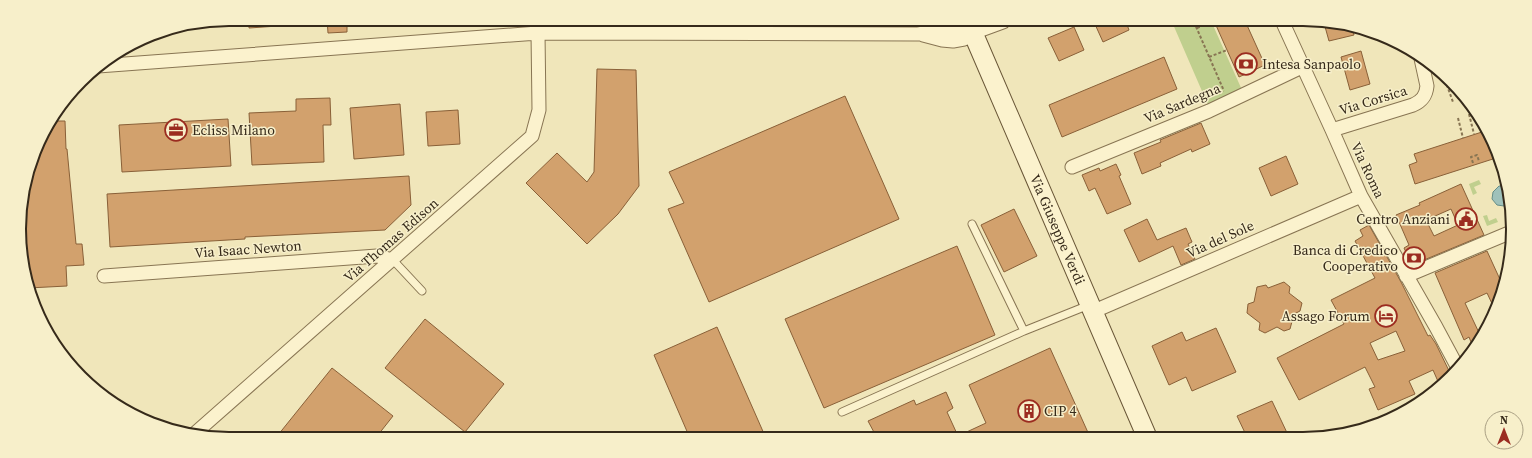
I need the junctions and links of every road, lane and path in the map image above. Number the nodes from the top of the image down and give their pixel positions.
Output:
1 (1201, 26) edge
2 (1284, 26) edge
3 (972, 27) edge
4 (1197, 28) joint
5 (538, 33) junction
6 (1227, 50) dead end
7 (1209, 57) junction
8 (109, 65) edge
9 (1422, 65) edge
10 (1304, 66) junction
11 (1447, 85) edge
12 (1228, 101) junction
13 (1453, 102) dead end
14 (1469, 114) dead end
15 (1458, 118) dead end
16 (1332, 130) junction
17 (1474, 134) dead end
18 (1463, 138) dead end
19 (1479, 161) dead end
20 (1473, 163) dead end
21 (1072, 167) dead end
22 (1360, 196) junction
23 (972, 224) dead end
24 (1506, 233) edge
25 (392, 260) junction
26 (104, 276) dead end
27 (1406, 276) junction
28 (422, 291) dead end
29 (1091, 309) junction
30 (1024, 331) junction
31 (1456, 363) edge
32 (842, 412) dead end
33 (199, 429) edge
34 (1145, 432) edge

1 - 4 path
2 - 10 street, Via Roma
3 - 5 street
3 - 29 main road, Via Giuseppe Verdi
4 - 7 path
5 - 8 street
5 - 25 street, Via Thomas Edison
6 - 7 path
7 - 12 path
9 - 16 street, Via Corsica
10 - 12 street, Via Sardegna
10 - 16 street, Via Roma
11 - 13 path
12 - 21 street, Via Sardegna
14 - 17 path
15 - 18 path
16 - 22 street, Via Roma
19 - 20 path
22 - 27 street, Via Roma
22 - 29 street, Via del Sole
23 - 30 lane
24 - 27 street
25 - 26 street, Via Isaac Newton
25 - 28 lane
25 - 33 street, Via Thomas Edison
27 - 31 street, Via Roma
29 - 30 lane
29 - 34 main road, Via Giuseppe Verdi
30 - 32 lane

